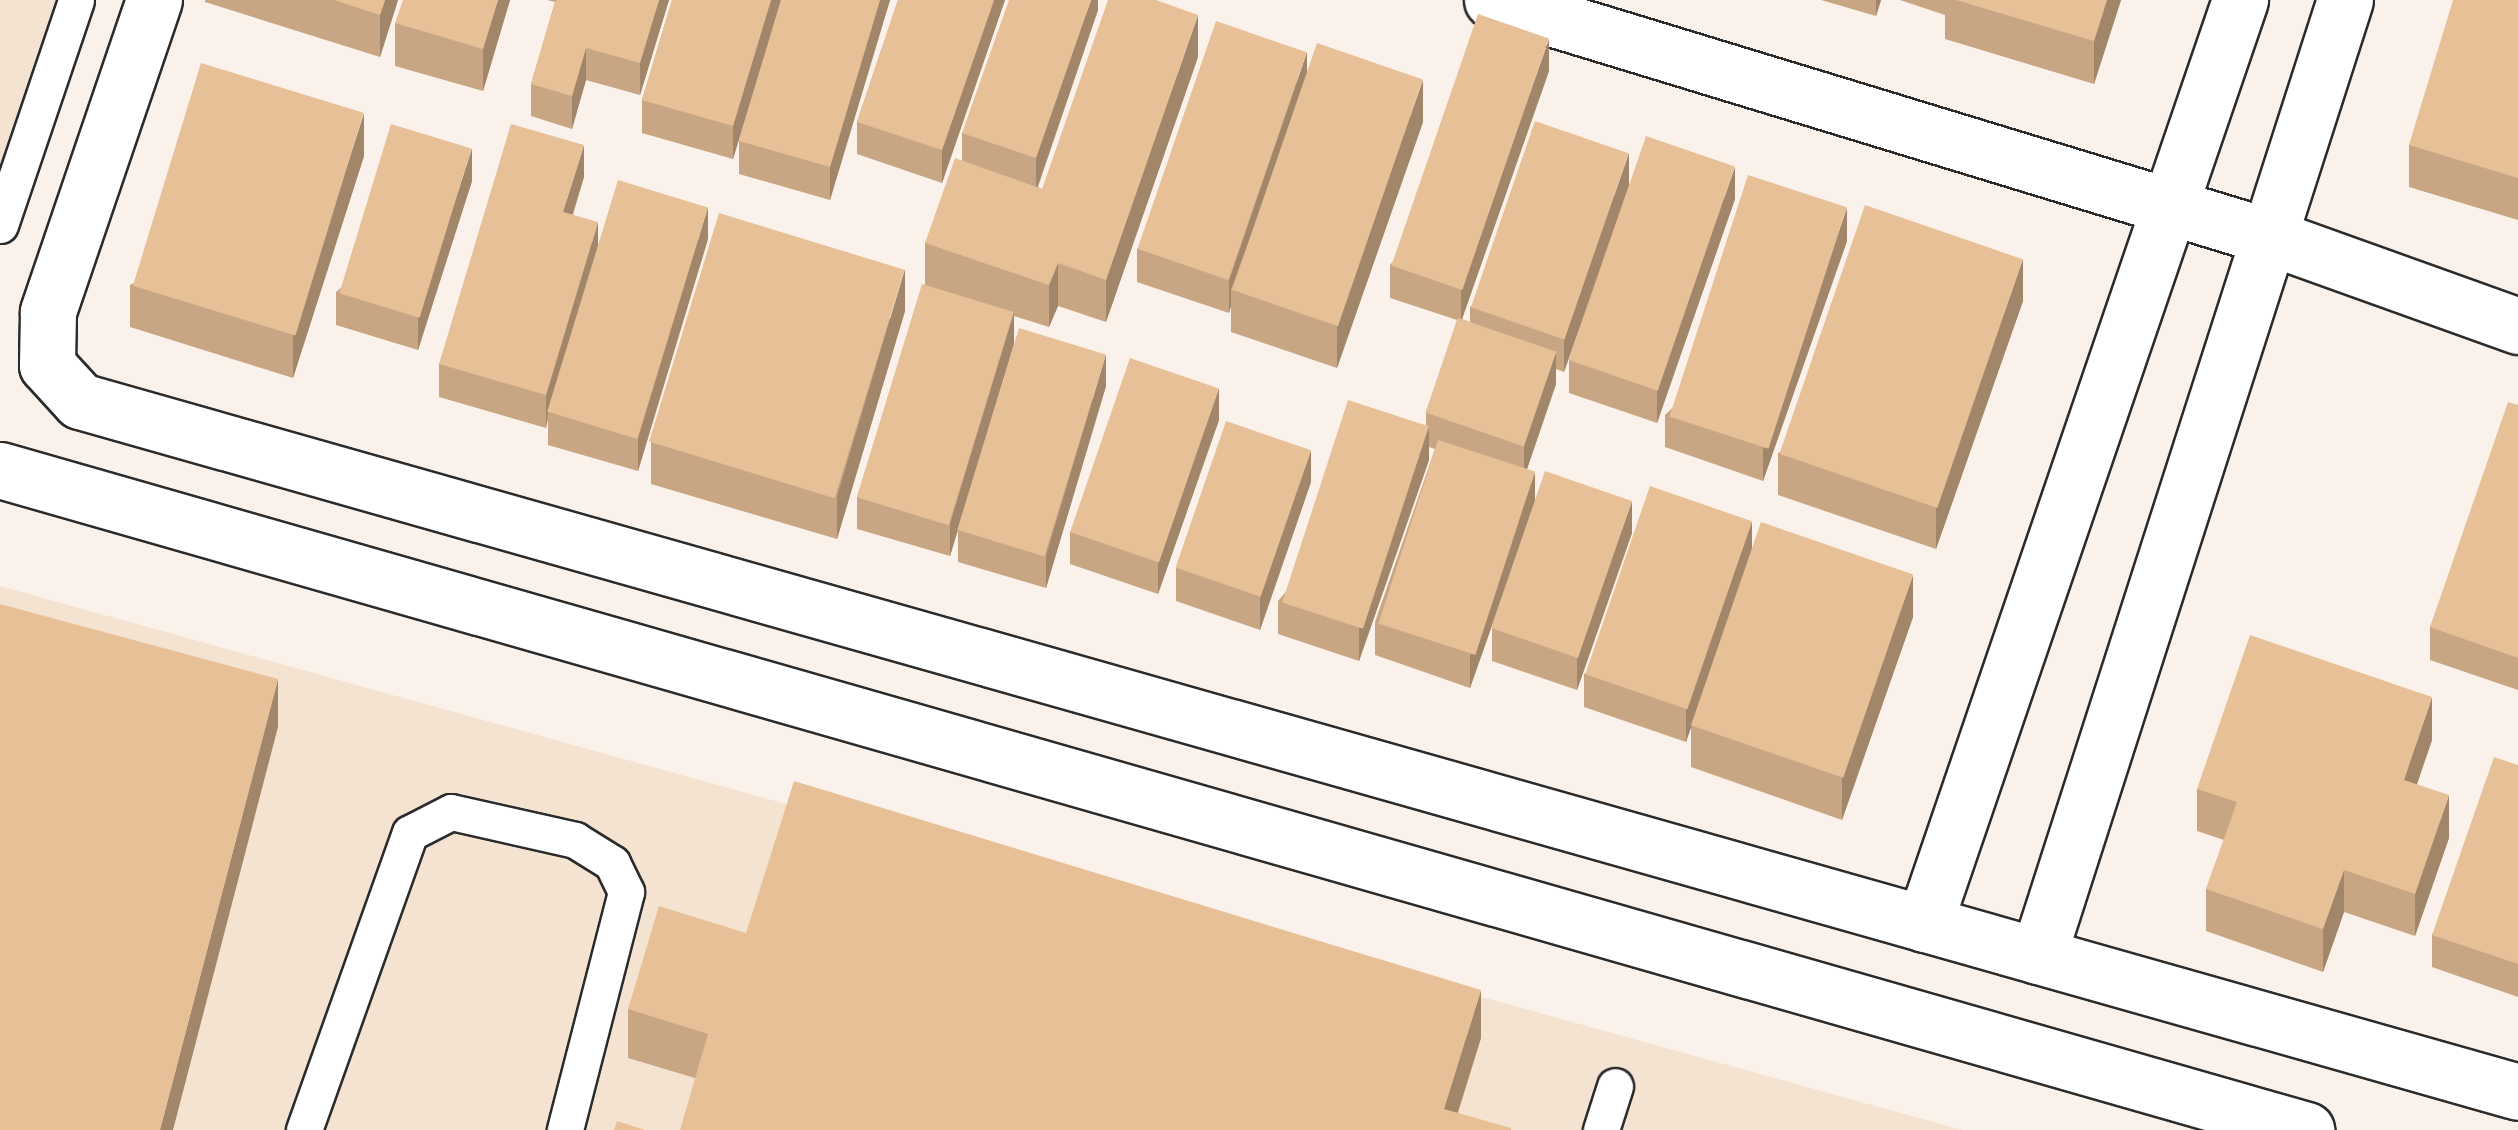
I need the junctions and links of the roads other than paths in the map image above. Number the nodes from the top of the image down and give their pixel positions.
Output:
1 (76, 0) edge
2 (154, 0) edge
3 (1492, 0) edge
4 (2240, 0) edge
5 (2345, 0) edge
6 (2172, 207) junction
7 (0, 224) edge
8 (2268, 236) junction
9 (2518, 326) edge
10 (0, 470) edge
11 (1924, 924) junction
12 (2038, 956) junction
13 (1616, 1086) dead end
14 (2518, 1092) edge
15 (304, 1130) edge
16 (565, 1130) edge
17 (1601, 1130) edge
18 (2306, 1130) edge

1 - 7 lane
2 - 11 street
3 - 6 street
4 - 6 street
5 - 8 street
6 - 8 street
6 - 11 street
8 - 9 street
8 - 12 street
10 - 18 street
11 - 12 street
12 - 14 street
13 - 17 lane
15 - 16 lane

